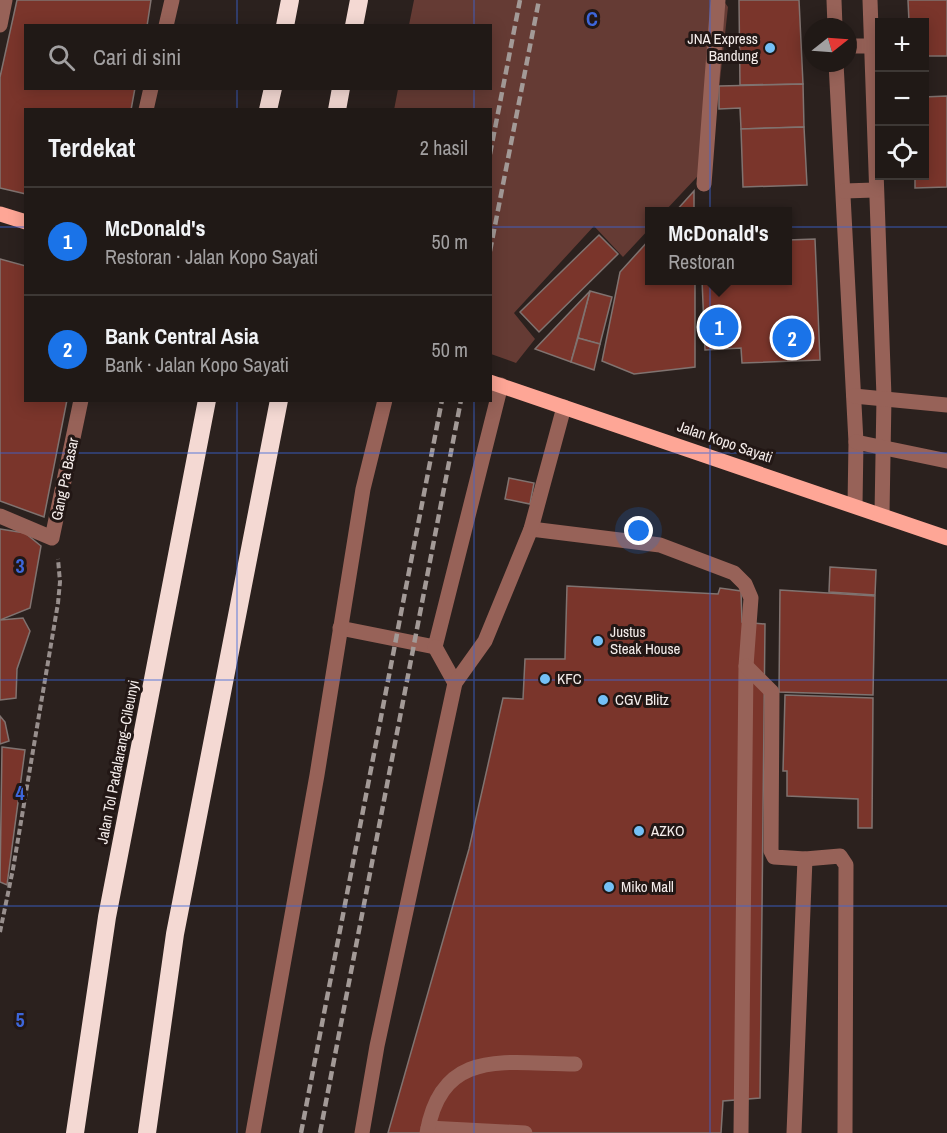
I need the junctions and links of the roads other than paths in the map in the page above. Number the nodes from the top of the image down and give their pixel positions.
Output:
1 (5, 0) edge
2 (172, 0) edge
3 (290, 0) edge
4 (358, 0) edge
5 (718, 0) edge
6 (834, 0) edge
7 (870, 0) edge
8 (835, 18) edge
9 (166, 24) edge
10 (285, 24) edge
11 (354, 24) edge
12 (0, 25) edge
13 (857, 46) edge
14 (871, 46) junction
15 (837, 72) edge
16 (151, 90) edge
17 (273, 90) edge
18 (341, 90) edge
19 (146, 108) edge
20 (268, 108) edge
21 (337, 108) edge
22 (704, 184) dead end
23 (875, 190) junction
24 (844, 191) junction
25 (0, 214) edge
26 (24, 221) edge
27 (496, 383) edge
28 (854, 396) junction
29 (884, 397) junction
30 (492, 400) edge
31 (81, 402) edge
32 (207, 402) edge
33 (279, 402) edge
34 (385, 402) edge
35 (492, 402) edge
36 (947, 405) edge
37 (564, 407) junction
38 (856, 442) junction
39 (884, 447) junction
40 (947, 461) edge
41 (855, 505) junction
42 (882, 514) junction
43 (0, 516) edge
44 (531, 530) junction
45 (947, 538) edge
46 (340, 628) junction
47 (435, 647) junction
48 (746, 666) junction
49 (455, 683) junction
50 (806, 859) junction
51 (575, 1064) dead end
52 (428, 1131) edge
53 (75, 1133) edge
54 (147, 1133) edge
55 (253, 1133) edge
56 (362, 1133) edge
57 (525, 1133) edge
58 (741, 1133) edge
59 (794, 1133) edge
60 (845, 1133) edge

1 - 12 street
2 - 9 street
3 - 10 highway
4 - 11 highway
5 - 22 street
6 - 8 street
7 - 14 street
13 - 14 street
14 - 23 street
15 - 24 street
16 - 19 street
17 - 20 highway
18 - 21 highway
23 - 24 street
23 - 29 street
24 - 28 street
25 - 26 main road
27 - 30 street
27 - 37 main road, Jalan Kopo Sayati
28 - 29 street
28 - 38 street
29 - 36 street
29 - 39 street
31 - 43 street, Gang Pa Basar
32 - 53 highway, Jalan Tol Padalarang–Cileunyi
33 - 54 highway
34 - 46 street
35 - 47 street
37 - 41 main road, Jalan Kopo Sayati
37 - 44 street
38 - 39 street
38 - 41 street
39 - 40 street
39 - 42 street
41 - 42 main road, Jalan Kopo Sayati
42 - 45 main road, Jalan Kopo Sayati
44 - 48 street
44 - 49 street
46 - 47 street
46 - 55 street
47 - 49 street
48 - 50 street
48 - 58 street
49 - 56 street
50 - 59 street
50 - 60 street
51 - 52 street
52 - 57 street

